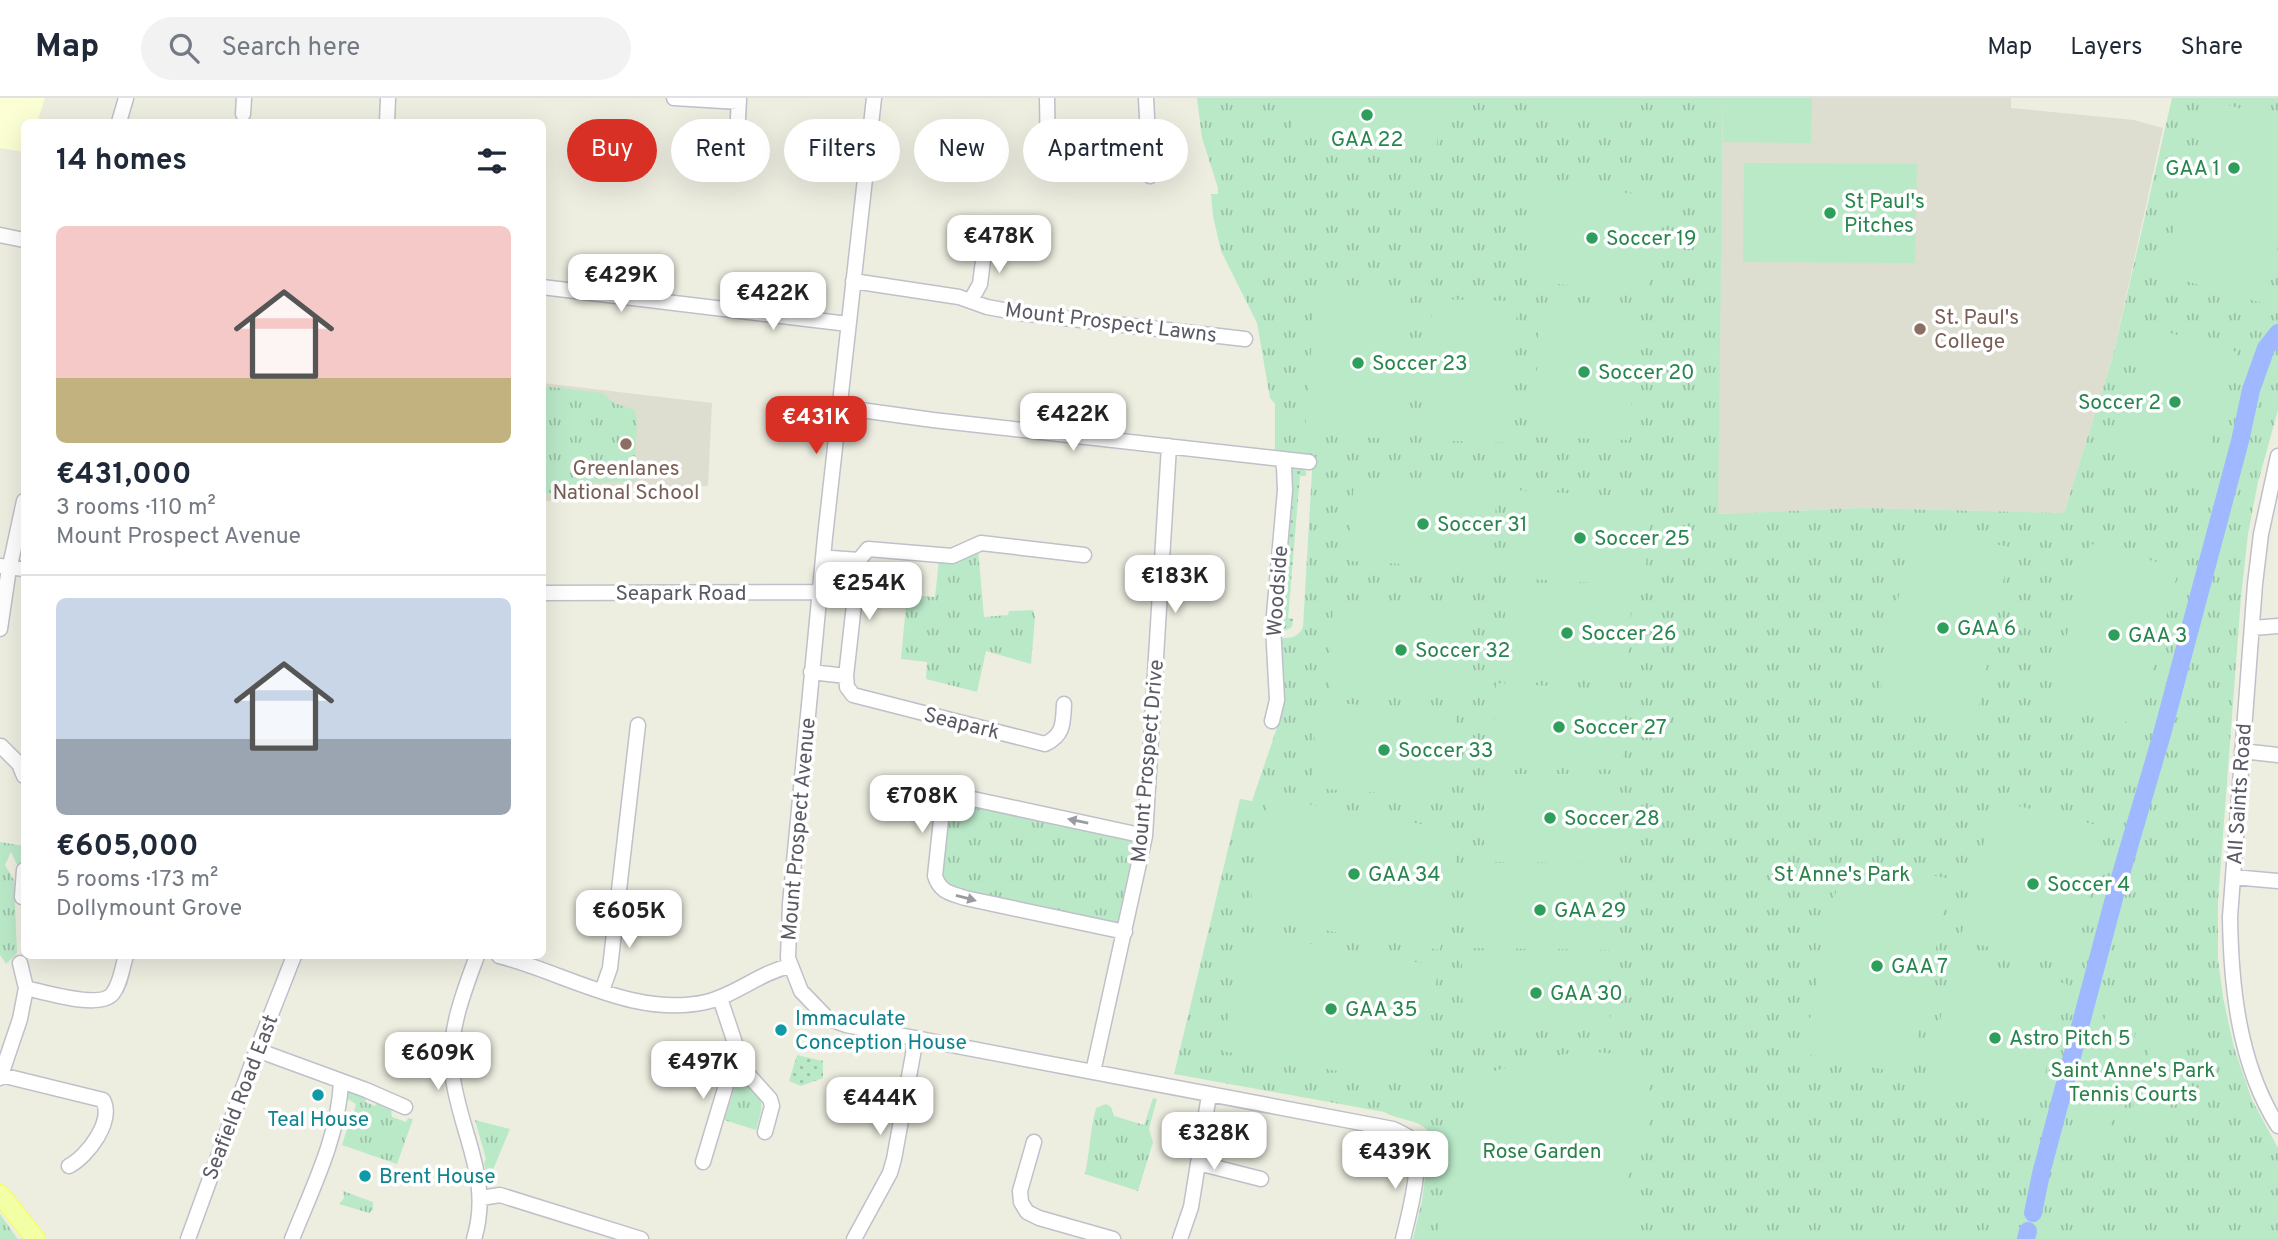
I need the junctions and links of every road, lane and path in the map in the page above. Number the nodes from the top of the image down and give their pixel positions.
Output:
1 (126, 98) edge
2 (244, 98) edge
3 (388, 98) edge
4 (674, 98) edge
5 (874, 98) edge
6 (1047, 98) edge
7 (1146, 98) edge
8 (739, 100) edge
9 (243, 114) dead end
10 (119, 119) edge
11 (387, 119) edge
12 (738, 119) edge
13 (1047, 119) edge
14 (1147, 119) edge
15 (0, 235) edge
16 (21, 239) edge
17 (989, 239) dead end
18 (853, 281) junction
19 (546, 287) edge
20 (971, 300) junction
21 (848, 324) junction
22 (1245, 339) dead end
23 (839, 407) junction
24 (1169, 446) junction
25 (2278, 456) edge
26 (1282, 460) junction
27 (1310, 462) dead end
28 (21, 518) edge
29 (1084, 555) dead end
30 (831, 558) dead end
31 (859, 560) junction
32 (12, 567) edge
33 (819, 592) junction
34 (546, 593) edge
35 (2278, 626) edge
36 (2253, 628) junction
37 (0, 629) edge
38 (811, 672) junction
39 (846, 676) junction
40 (1064, 704) dead end
41 (1272, 721) dead end
42 (638, 724) dead end
43 (0, 744) edge
44 (2242, 751) junction
45 (2278, 755) edge
46 (21, 769) edge
47 (1145, 836) junction
48 (2233, 877) junction
49 (2278, 881) edge
50 (1125, 932) junction
51 (125, 959) edge
52 (293, 959) edge
53 (476, 959) edge
54 (508, 959) edge
55 (20, 963) dead end
56 (790, 966) junction
57 (26, 988) junction
58 (602, 991) junction
59 (720, 998) junction
60 (916, 1038) junction
61 (257, 1050) junction
62 (744, 1070) junction
63 (1093, 1072) junction
64 (1, 1077) edge
65 (341, 1081) junction
66 (1209, 1095) junction
67 (405, 1107) dead end
68 (2278, 1126) edge
69 (765, 1132) dead end
70 (1034, 1142) dead end
71 (703, 1162) dead end
72 (1198, 1163) junction
73 (69, 1166) dead end
74 (1261, 1179) dead end
75 (0, 1194) edge
76 (481, 1198) junction
77 (36, 1239) edge
78 (188, 1239) edge
79 (292, 1239) edge
80 (474, 1239) edge
81 (641, 1239) edge
82 (854, 1239) edge
83 (1113, 1239) edge
84 (1181, 1239) edge
85 (1403, 1239) edge

1 - 10 street
2 - 9 street
3 - 11 street
4 - 8 street
5 - 18 street, Mount Prospect Avenue
6 - 13 street
7 - 14 street
8 - 12 street
15 - 16 street
17 - 20 street
18 - 20 street, Mount Prospect Lawns
18 - 21 street, Mount Prospect Avenue
19 - 21 street
20 - 22 street, Mount Prospect Lawns
21 - 23 street, Mount Prospect Avenue
23 - 24 street
23 - 33 street, Mount Prospect Avenue
24 - 26 street
24 - 47 street, Mount Prospect Drive
25 - 36 street, All Saints Road
26 - 27 street
26 - 41 street, Woodside
28 - 32 street
29 - 31 street
30 - 31 street
31 - 39 street
32 - 37 street
33 - 34 street, Seapark Road
33 - 38 street, Mount Prospect Avenue
35 - 36 street
36 - 44 street, All Saints Road
38 - 39 street
38 - 56 street, Mount Prospect Avenue
39 - 40 street, Seapark
42 - 58 street
43 - 46 street
44 - 45 street
44 - 48 street, All Saints Road
47 - 50 street, Mount Prospect Drive
47 -> 50 street
48 - 49 street
48 - 68 street, All Saints Road
50 - 63 street, Mount Prospect Drive
51 - 57 street
52 - 61 street, Seafield Road East
53 - 76 street
54 - 58 street
55 - 57 street
56 - 59 street
56 - 60 street, Mount Prospect Avenue
57 - 64 street
58 - 59 street
59 - 62 street
60 - 63 street, Mount Prospect Avenue
60 - 82 street
61 - 65 street
61 - 78 street, Seafield Road East
62 - 69 street
62 - 71 street
63 - 66 street, Mount Prospect Avenue
64 - 73 street
65 - 67 street
65 - 79 street
66 - 72 street
66 - 85 street, Mount Prospect Avenue
70 - 83 street
72 - 74 street
72 - 84 street
75 - 77 main road
76 - 80 street
76 - 81 street

